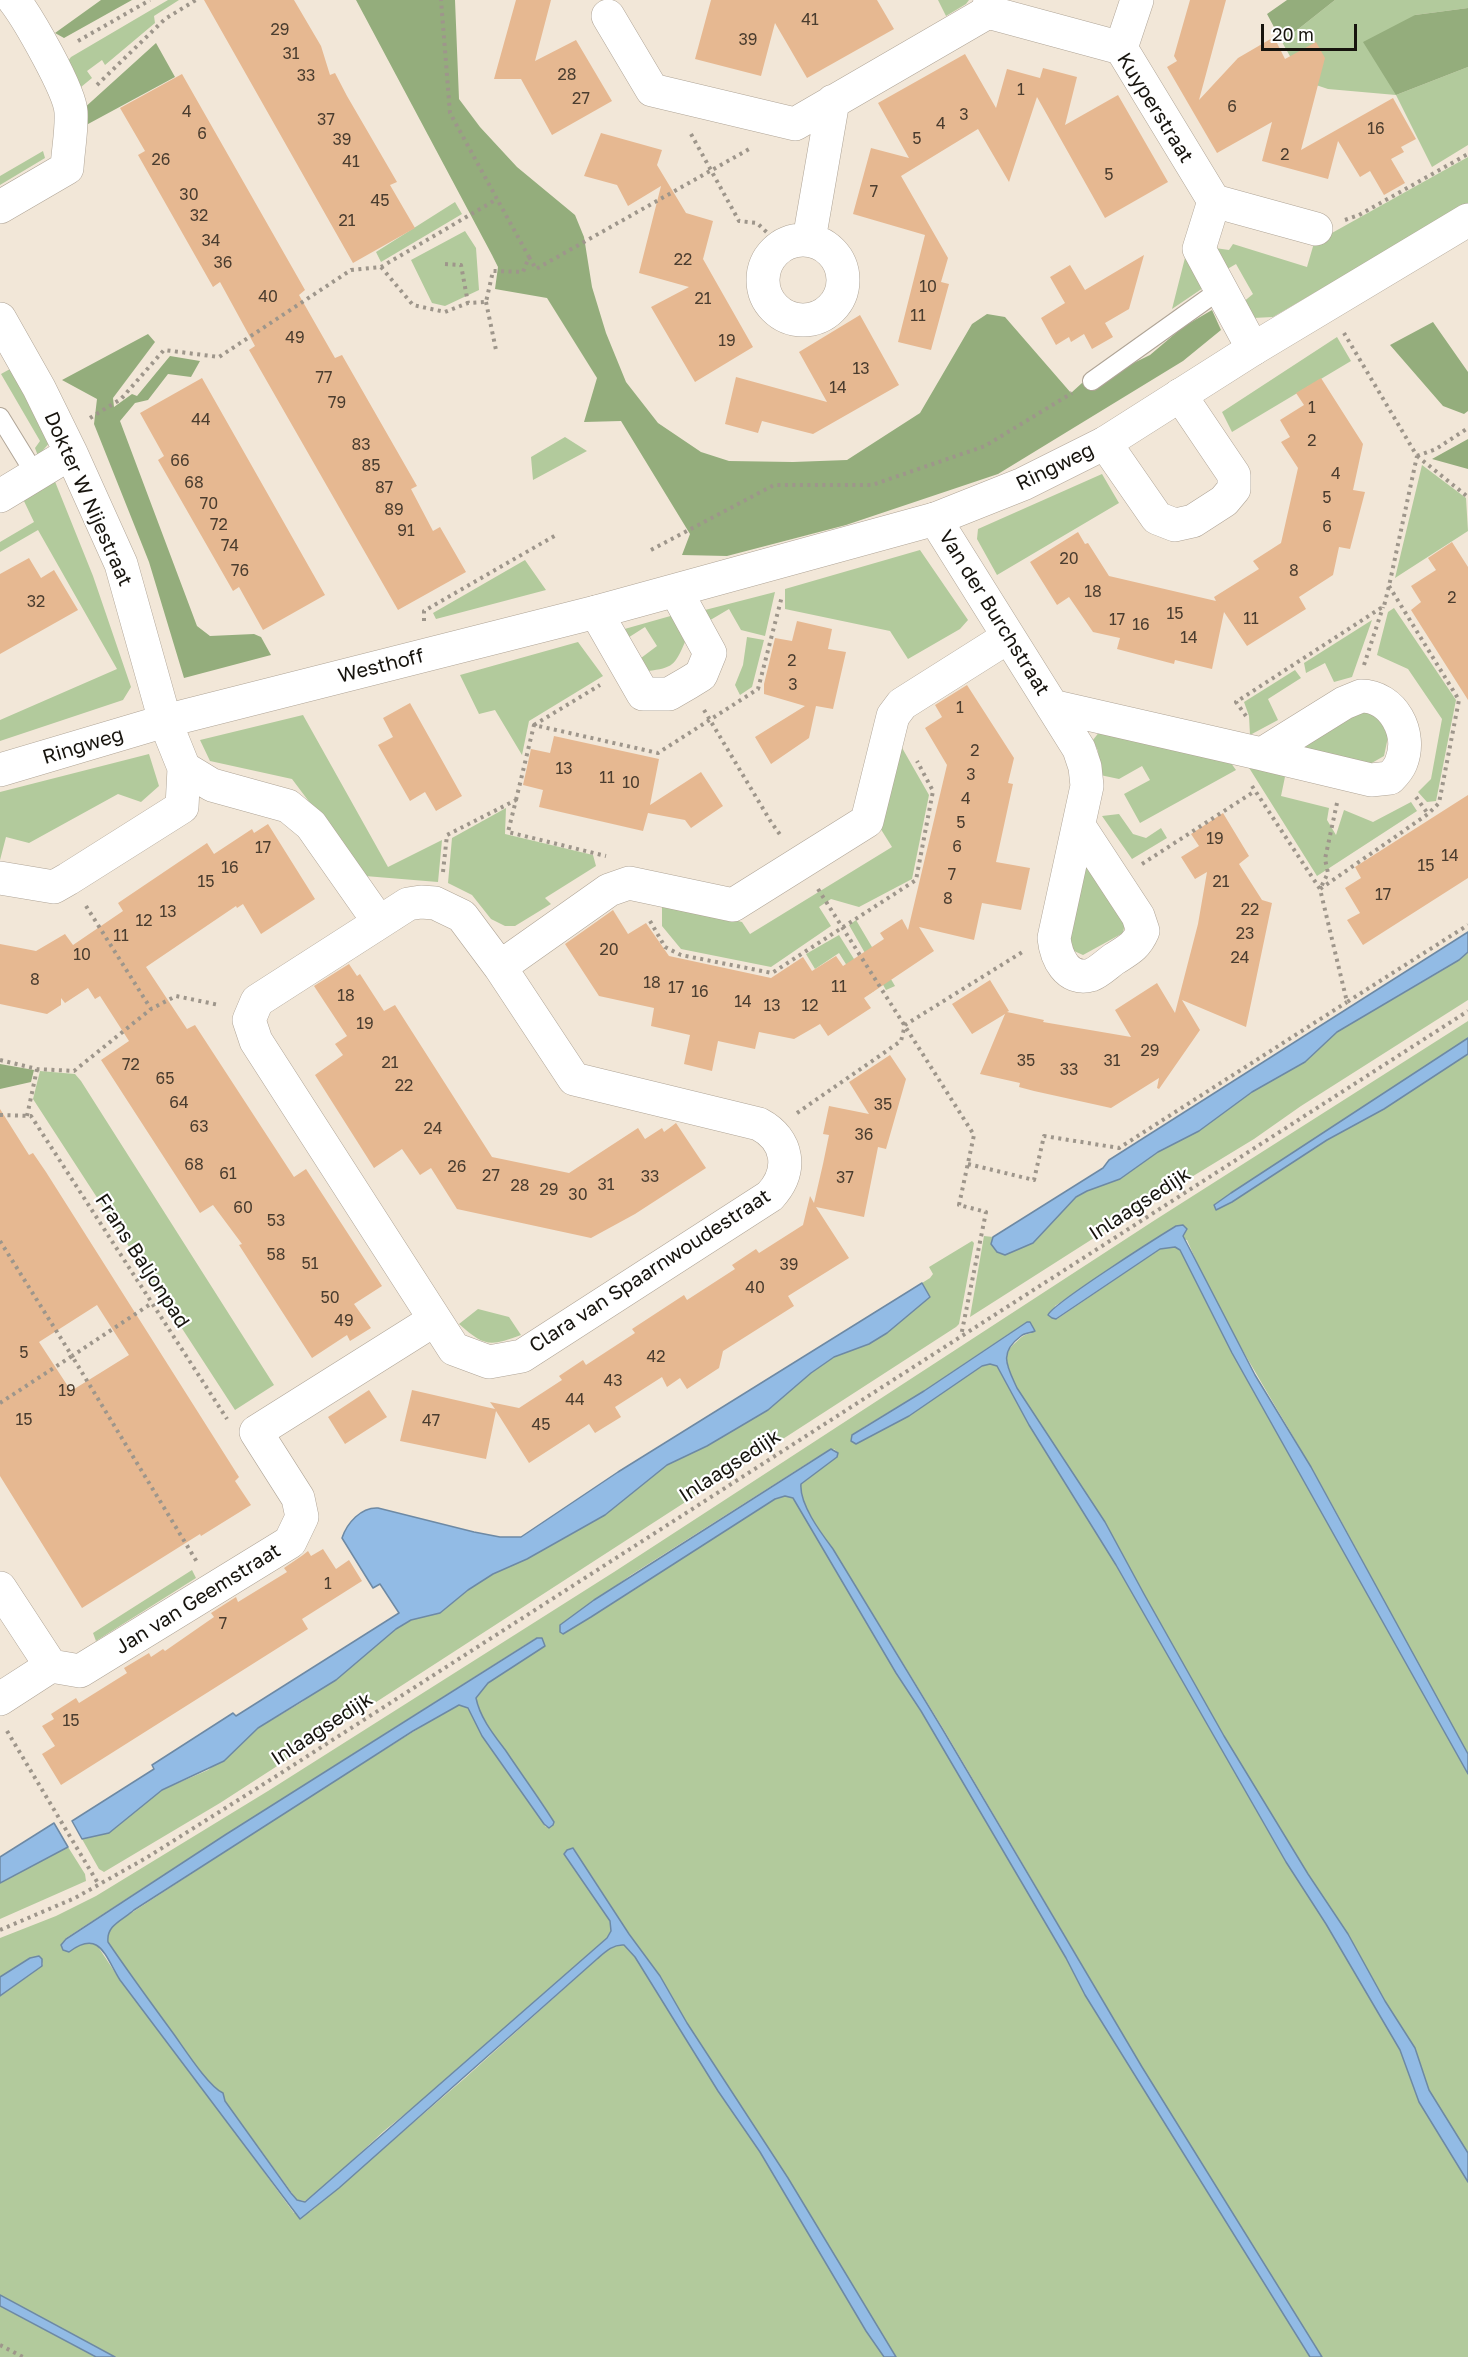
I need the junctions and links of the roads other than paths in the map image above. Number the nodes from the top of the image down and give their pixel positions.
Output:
1 (14, 0) edge
2 (1137, 0) edge
3 (989, 6) edge
4 (608, 16) dead end
5 (1121, 48) junction
6 (833, 101) junction
7 (1214, 201) junction
8 (0, 207) edge
9 (1468, 220) edge
10 (1316, 229) road end
11 (795, 243) road end
12 (1221, 289) junction
13 (0, 319) edge
14 (1253, 349) junction
15 (1092, 381) road end
16 (1180, 395) junction
17 (0, 417) edge
18 (1105, 443) junction
19 (67, 444) junction
20 (35, 474) junction
21 (0, 496) edge
22 (935, 519) junction
23 (676, 591) junction
24 (596, 612) junction
25 (1008, 637) junction
26 (1052, 706) junction
27 (165, 721) junction
28 (1254, 752) junction
29 (184, 768) junction
30 (0, 770) edge
31 (1079, 826) junction
32 (0, 878) edge
33 (379, 922) junction
34 (500, 967) junction
35 (434, 1320) junction
36 (0, 1588) edge
37 (51, 1666) junction
38 (2, 1713) edge

1 - 8 street
2 - 5 street
3 - 5 street, Kuyperstraat
3 - 6 street
4 - 6 street
5 - 7 street, Kuyperstraat
6 - 11 street
7 - 10 street
7 - 12 street
9 - 14 street, Ringweg
12 - 14 street
12 - 15 lane
13 - 19 street, Dokter W Nijestraat
14 - 16 street, Ringweg
16 - 18 street, Ringweg
16 - 18 street
17 - 20 lane
18 - 22 street, Ringweg
19 - 20 street
19 - 27 street, Dokter W Nijestraat
20 - 21 street
22 - 23 street, Ringweg
22 - 25 street, Van der Burchstraat
23 - 24 street, Ringweg
23 - 24 street
24 - 27 street, Westhoff
25 - 26 street, Van der Burchstraat
25 - 34 street
26 - 28 street, Van der Burchstraat
26 - 31 street, Van der Burchstraat
27 - 29 street
27 - 30 street, Ringweg
28 - 28 street, Van der Burchstraat
29 - 32 street
29 - 33 street
31 - 31 street, Van der Burchstraat
33 - 34 street
33 - 35 street, Clara van Spaarnwoudestraat
34 - 35 street, Clara van Spaarnwoudestraat
35 - 37 street, Jan van Geemstraat
36 - 37 street
37 - 38 street

